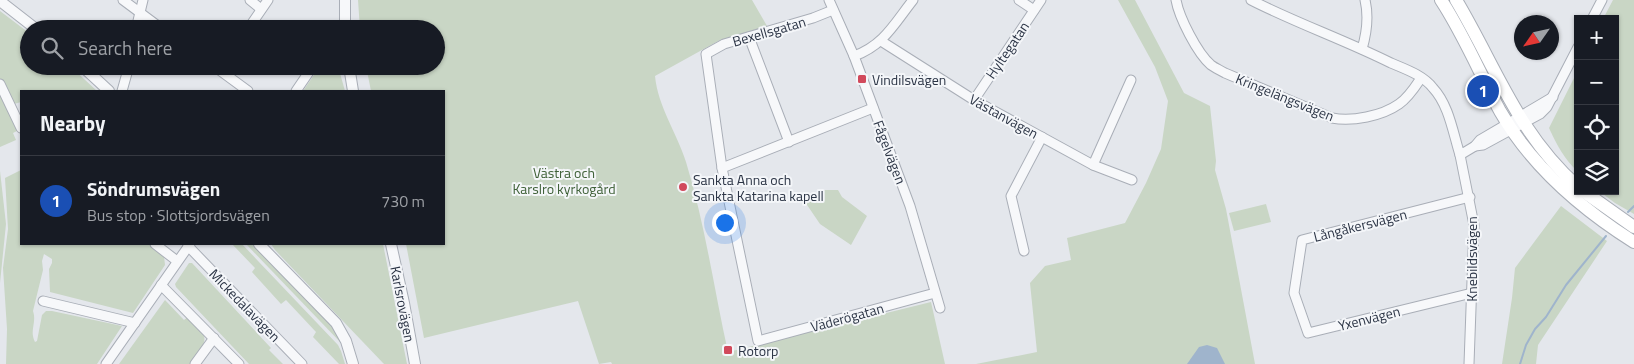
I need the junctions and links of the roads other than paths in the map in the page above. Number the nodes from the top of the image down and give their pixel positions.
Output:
1 (123, 0) edge
2 (143, 0) edge
3 (250, 0) edge
4 (268, 0) edge
5 (345, 0) edge
6 (829, 0) edge
7 (913, 0) edge
8 (1019, 0) edge
9 (1041, 0) edge
10 (1176, 0) edge
11 (1250, 0) edge
12 (1365, 0) edge
13 (1441, 0) edge
14 (1456, 0) edge
15 (1602, 0) edge
16 (0, 1) edge
17 (262, 9) junction
18 (833, 10) junction
19 (1034, 10) junction
20 (140, 12) junction
21 (1594, 15) edge
22 (24, 20) edge
23 (138, 20) edge
24 (150, 20) edge
25 (254, 20) edge
26 (345, 20) edge
27 (749, 37) junction
28 (881, 41) junction
29 (1362, 48) junction
30 (1574, 55) edge
31 (854, 56) junction
32 (92, 75) edge
33 (126, 75) edge
34 (227, 75) edge
35 (307, 75) edge
36 (351, 75) edge
37 (1421, 78) junction
38 (1131, 80) dead end
39 (0, 84) edge
40 (108, 90) edge
41 (122, 90) edge
42 (247, 90) edge
43 (297, 90) edge
44 (354, 90) edge
45 (974, 100) junction
46 (873, 108) junction
47 (18, 110) edge
48 (1516, 124) junction
49 (1042, 137) junction
50 (789, 142) junction
51 (1460, 155) junction
52 (1092, 165) junction
53 (722, 168) junction
54 (1132, 180) dead end
55 (1574, 183) edge
56 (1589, 195) edge
57 (1470, 198) junction
58 (1634, 227) edge
59 (1634, 242) edge
60 (155, 245) edge
61 (189, 245) edge
62 (262, 245) edge
63 (391, 245) edge
64 (1024, 251) dead end
65 (177, 261) junction
66 (161, 285) junction
67 (1472, 292) junction
68 (936, 293) junction
69 (1294, 293) joint
70 (43, 301) dead end
71 (940, 308) dead end
72 (135, 322) junction
73 (214, 338) junction
74 (106, 364) edge
75 (195, 364) edge
76 (239, 364) edge
77 (302, 364) edge
78 (353, 364) edge
79 (415, 364) edge
80 (1469, 364) edge

1 - 20 street
2 - 20 street
3 - 17 street
4 - 17 street
5 - 26 street
6 - 18 street, Fågelvägen
7 - 28 street
8 - 19 street
9 - 19 street, Hyltegatan
10 - 37 street, Kringelängsvägen
11 - 29 street, Knebildsvägen
12 - 29 street
13 - 48 main road
14 - 48 main road
15 - 21 street
16 - 22 street
17 - 25 street
18 - 27 street, Bexellsgatan
18 - 31 street, Fågelvägen
19 - 45 street, Hyltegatan
20 - 23 street
20 - 24 street
27 - 50 street
27 - 53 street, Bexellsgatan
28 - 31 street
28 - 45 street, Västanvägen
29 - 37 street, Knebildsvägen
30 - 48 street
31 - 46 street, Fågelvägen
32 - 40 street
33 - 41 street
34 - 42 street
35 - 43 street
36 - 44 street
37 - 51 street, Knebildsvägen
38 - 52 street
39 - 47 street
45 - 49 street, Västanvägen
46 - 50 street
46 - 68 street, Fågelvägen
48 - 51 street
48 - 55 main road
48 - 59 main road
49 - 52 street, Västanvägen
49 - 64 street
50 - 53 street
51 - 57 street, Knebildsvägen
52 - 54 street, Västanvägen
53 - 68 street, Väderögatan
56 - 58 main road
57 - 67 street, Knebildsvägen
57 - 69 street, Långåkersvägen
60 - 65 street
61 - 65 street, Mickedalavägen
61 - 77 street, Mickedalavägen
62 - 78 street
63 - 79 street, Karlsrovägen
65 - 66 street, Mickedalavägen
66 - 72 street, Mickedalavägen
66 - 73 street
67 - 69 street, Yxenvägen
67 - 80 street, Knebildsvägen
68 - 71 street, Fågelvägen
70 - 72 street
72 - 74 street, Mickedalavägen
73 - 75 street
73 - 76 street

